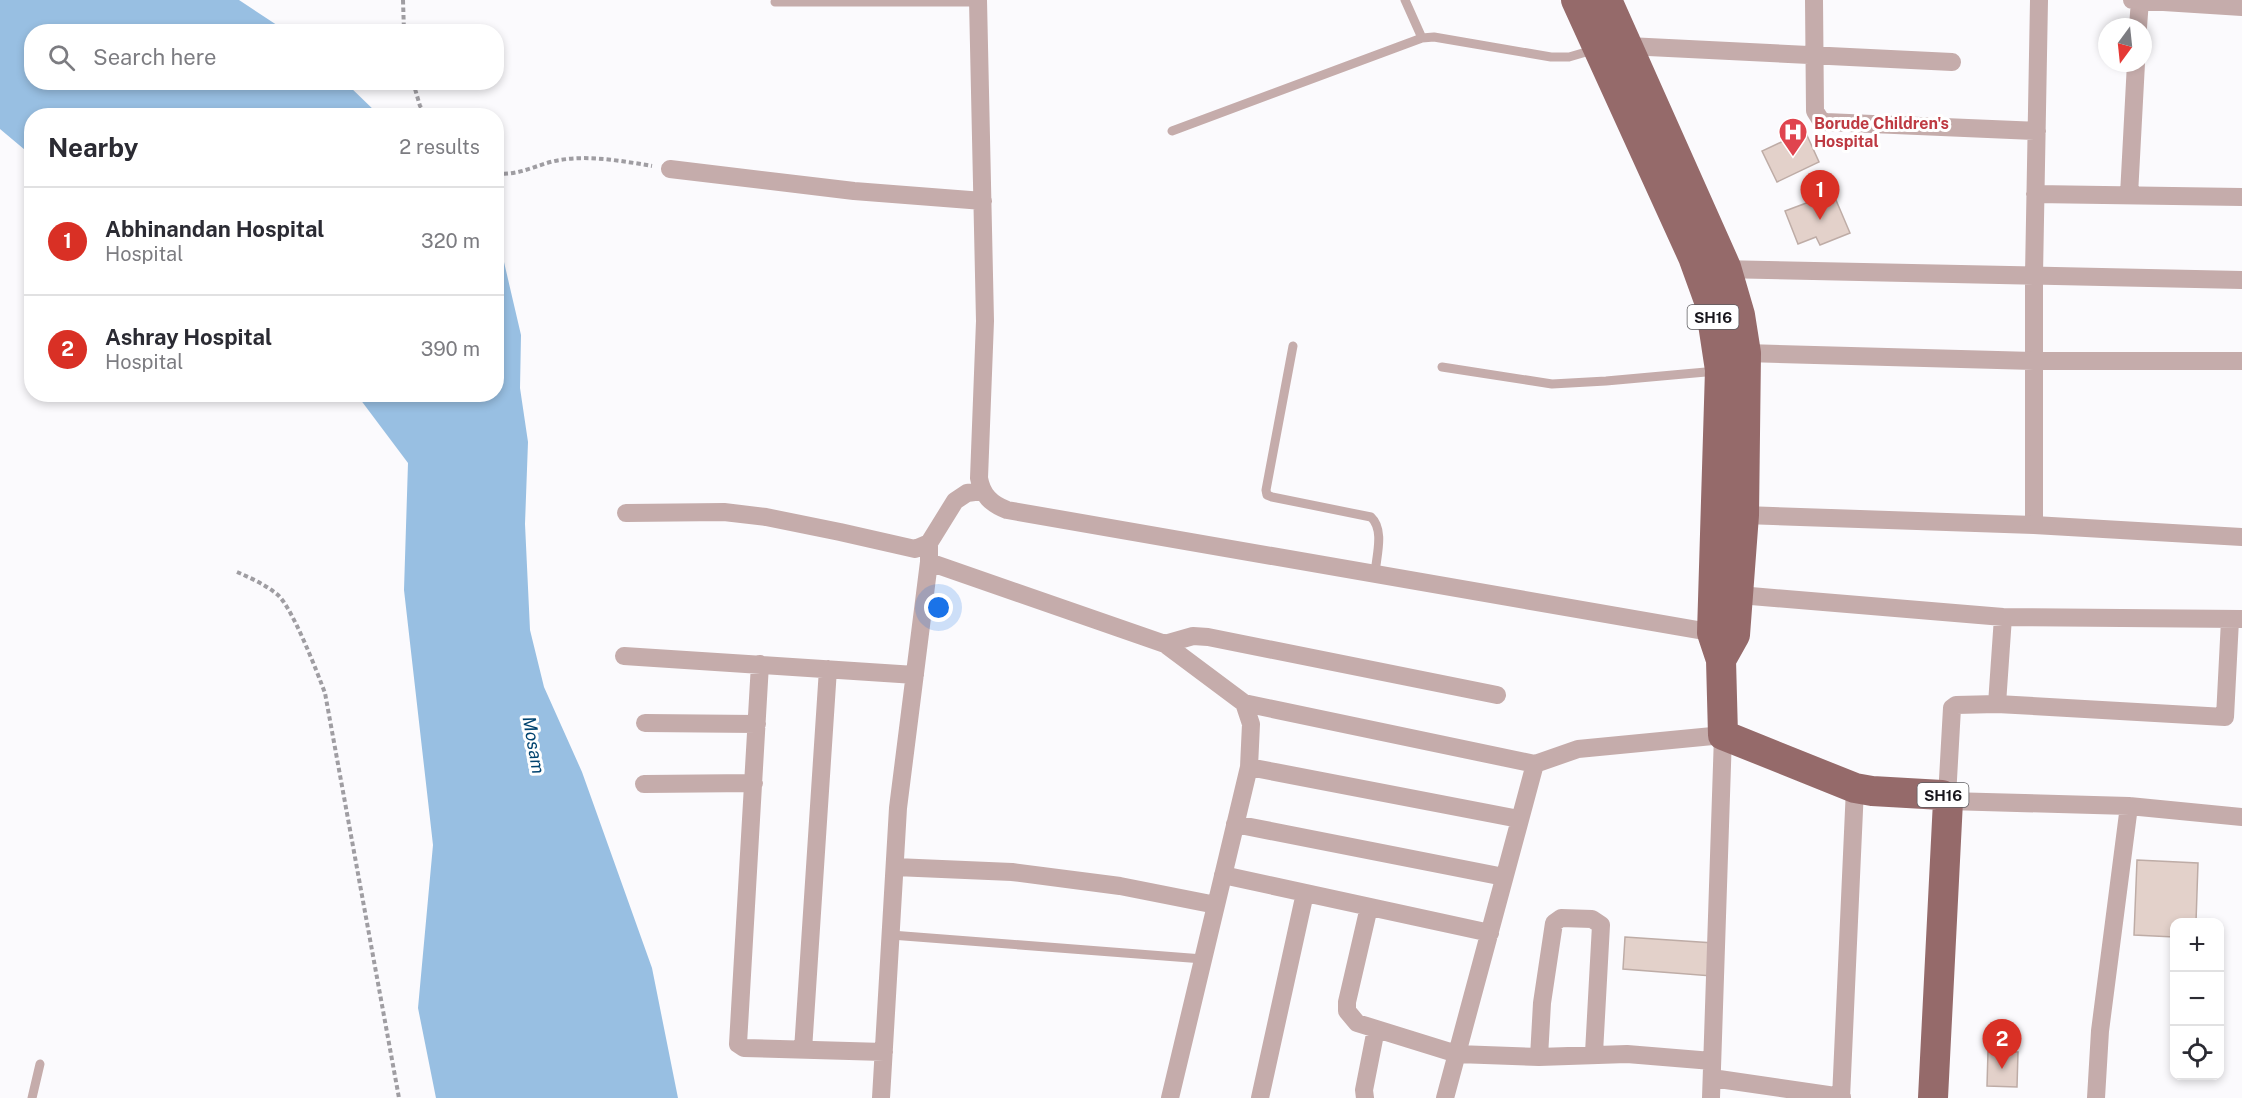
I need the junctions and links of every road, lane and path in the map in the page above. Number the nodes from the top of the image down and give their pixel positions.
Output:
1 (403, 0) edge
2 (1405, 0) edge
3 (1576, 0) edge
4 (1607, 0) edge
5 (1814, 0) edge
6 (2039, 0) edge
7 (2132, 0) edge
8 (2140, 0) edge
9 (978, 1) edge
10 (775, 2) dead end
11 (2242, 7) edge
12 (2139, 18) edge
13 (404, 24) edge
14 (1422, 38) junction
15 (1628, 46) junction
16 (1598, 48) junction
17 (1813, 55) junction
18 (1952, 62) dead end
19 (2136, 72) edge
20 (415, 90) edge
21 (422, 108) edge
22 (1172, 131) dead end
23 (2037, 131) junction
24 (670, 170) joint
25 (504, 175) edge
26 (2035, 194) junction
27 (2129, 195) junction
28 (2242, 197) edge
29 (983, 201) junction
30 (1712, 270) junction
31 (2034, 275) junction
32 (2242, 280) edge
33 (1293, 346) dead end
34 (1746, 353) junction
35 (2034, 361) junction
36 (2242, 361) edge
37 (1442, 367) dead end
38 (1720, 370) junction
39 (981, 492) junction
40 (626, 513) dead end
41 (1744, 515) junction
42 (2034, 525) junction
43 (2242, 537) edge
44 (929, 543) junction
45 (929, 562) junction
46 (237, 572) dead end
47 (1375, 574) junction
48 (1739, 595) junction
49 (2003, 617) junction
50 (2236, 620) edge
51 (1723, 642) junction
52 (1165, 644) junction
53 (624, 657) dead end
54 (760, 664) junction
55 (828, 669) junction
56 (915, 675) junction
57 (1497, 695) dead end
58 (1244, 703) junction
59 (1997, 704) junction
60 (2233, 717) edge
61 (645, 723) dead end
62 (757, 724) junction
63 (1723, 735) junction
64 (1535, 765) junction
65 (1249, 767) junction
66 (754, 783) junction
67 (644, 784) dead end
68 (1855, 788) junction
69 (1947, 799) junction
70 (2129, 807) junction
71 (2242, 817) edge
72 (1519, 819) junction
73 (1235, 824) junction
74 (895, 867) junction
75 (1223, 875) junction
76 (1504, 876) junction
77 (1305, 893) junction
78 (1216, 905) junction
79 (1369, 907) junction
80 (1490, 933) junction
81 (891, 934) junction
82 (1203, 959) junction
83 (1376, 1029) junction
84 (803, 1050) junction
85 (884, 1052) junction
86 (1594, 1053) junction
87 (1457, 1054) junction
88 (1539, 1057) junction
89 (40, 1064) dead end
90 (1712, 1070) junction
91 (1841, 1097) edge
92 (32, 1098) edge
93 (399, 1098) edge
94 (881, 1098) edge
95 (1170, 1098) edge
96 (1260, 1098) edge
97 (1365, 1098) edge
98 (1445, 1098) edge
99 (1711, 1098) edge
100 (1933, 1098) edge
101 (2096, 1098) edge

1 - 13 path
2 - 14 lane
3 - 16 main road, SH16
4 - 15 main road, SH16
5 - 17 street
6 - 23 street
7 - 8 street
8 - 11 street
8 - 12 street
9 - 10 lane
9 - 29 street
14 - 16 lane
14 - 22 lane
15 - 17 street
15 - 30 main road, SH16
16 - 30 main road, SH16
17 - 18 street
17 - 23 street
19 - 27 street
20 - 21 path
23 - 26 street
24 - 25 path
24 - 29 street
26 - 27 street
26 - 31 street
27 - 28 street
29 - 39 street
30 - 31 street
30 - 34 main road, SH16
30 - 38 main road, SH16
31 - 32 street
31 - 35 street
33 - 47 lane
34 - 35 street
34 - 41 main road, SH16
35 - 36 street
35 - 42 street
37 - 38 lane
38 - 51 main road, SH16
39 - 44 street
39 - 47 street
40 - 44 street
41 - 42 street
41 - 48 main road, SH16
42 - 43 street
44 - 45 street
45 - 52 street
45 - 56 street
46 - 93 path
47 - 51 street
48 - 49 street
48 - 51 main road
49 - 50 street
49 - 59 street
50 - 60 street
51 - 63 main road, SH16
52 - 57 street
52 - 58 street
53 - 54 street
54 - 55 street
54 - 62 street
55 - 56 street
55 - 84 street
56 - 74 street
58 - 64 street
58 - 65 street
59 - 60 street
59 - 69 street
61 - 62 street
62 - 66 street
63 - 64 street
63 - 68 main road, SH16
63 - 90 street
64 - 72 street
65 - 72 street
65 - 73 street
66 - 67 street
66 - 84 street
68 - 69 main road, SH16
68 - 91 street
69 - 70 street
69 - 100 main road, SH16
70 - 71 street
70 - 101 street
72 - 76 street
73 - 75 street
73 - 76 street
74 - 78 street
74 - 81 street
75 - 77 street
75 - 78 street
76 - 80 street
77 - 79 street
77 - 96 street
78 - 82 street
79 - 80 street
79 - 83 street
80 - 87 street
81 - 82 lane
81 - 85 street
82 - 95 street
83 - 87 street
83 - 97 street
84 - 85 street
85 - 94 street
86 - 88 street
86 - 88 street
86 - 90 street
87 - 88 street
87 - 98 street
89 - 92 lane
90 - 91 street
90 - 99 street

